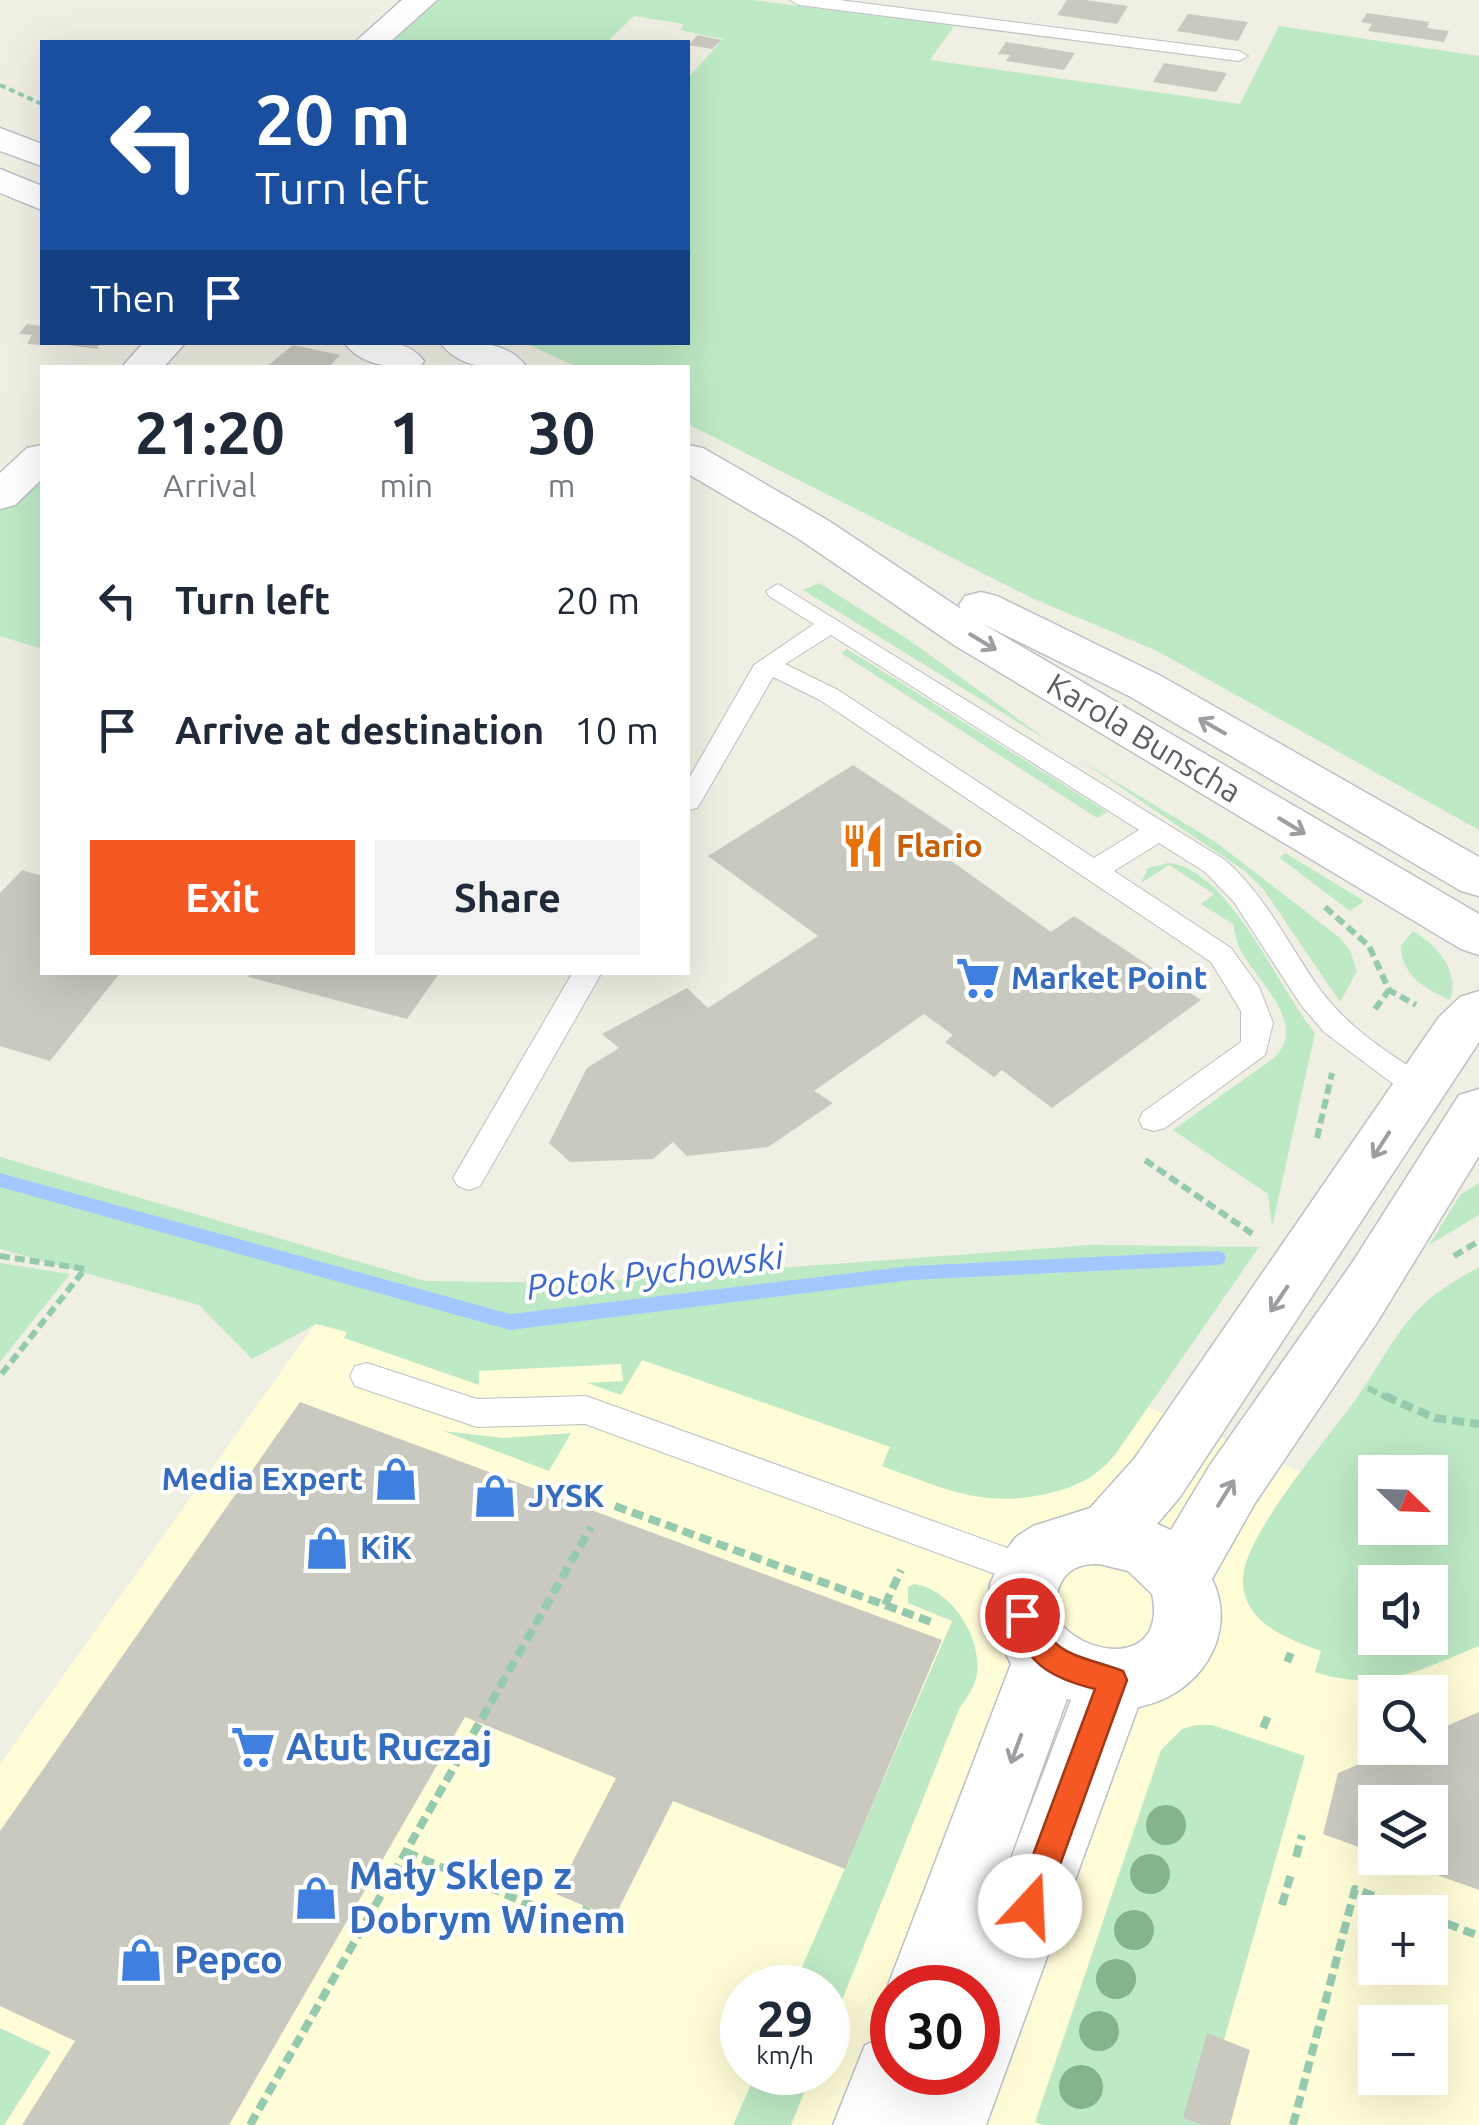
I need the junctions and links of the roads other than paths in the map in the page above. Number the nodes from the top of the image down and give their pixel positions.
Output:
1 (420, 0) edge
2 (799, 0) edge
3 (373, 40) edge
4 (1239, 56) dead end
5 (0, 138) edge
6 (40, 155) edge
7 (0, 180) edge
8 (40, 198) edge
9 (164, 345) edge
10 (369, 345) edge
11 (464, 345) edge
12 (404, 361) dead end
13 (143, 365) edge
14 (502, 365) edge
15 (690, 458) edge
16 (40, 459) edge
17 (0, 496) edge
18 (814, 530) junction
19 (778, 591) dead end
20 (831, 624) junction
21 (768, 665) junction
22 (690, 799) edge
23 (1161, 829) junction
24 (1094, 871) junction
25 (1479, 878) edge
26 (1479, 938) edge
27 (586, 975) edge
28 (1469, 1020) edge
29 (1419, 1087) junction
30 (1154, 1120) dead end
31 (1472, 1135) edge
32 (469, 1178) dead end
33 (367, 1376) dead end
34 (1106, 1536) junction
35 (1028, 1571) junction
36 (1179, 1579) junction
37 (1048, 1656) junction
38 (1113, 1680) junction
39 (934, 1965) edge
40 (1000, 1986) edge
41 (883, 2095) edge
42 (958, 2095) edge
43 (872, 2125) edge
44 (947, 2125) edge

1 - 3 street
2 - 4 lane
5 - 6 street
7 - 8 street
9 - 13 street
10 - 12 street
11 - 14 street
15 - 18 street, Karola Bunscha
16 - 17 street
25 -> 18 street, Karola Bunscha
18 -> 26 street, Karola Bunscha
19 - 20 lane
20 - 21 lane
20 - 23 lane
21 - 22 lane
21 - 24 lane
23 - 24 lane
23 - 29 lane
24 - 30 lane
27 - 32 lane
28 - 29 street
29 -> 34 street
36 -> 31 street
33 - 35 lane
34 - 35 street
34 - 36 street
35 - 37 street
36 - 38 street
37 - 38 street
37 -> 39 street
38 - 40 street
41 - 43 street
42 - 44 street

